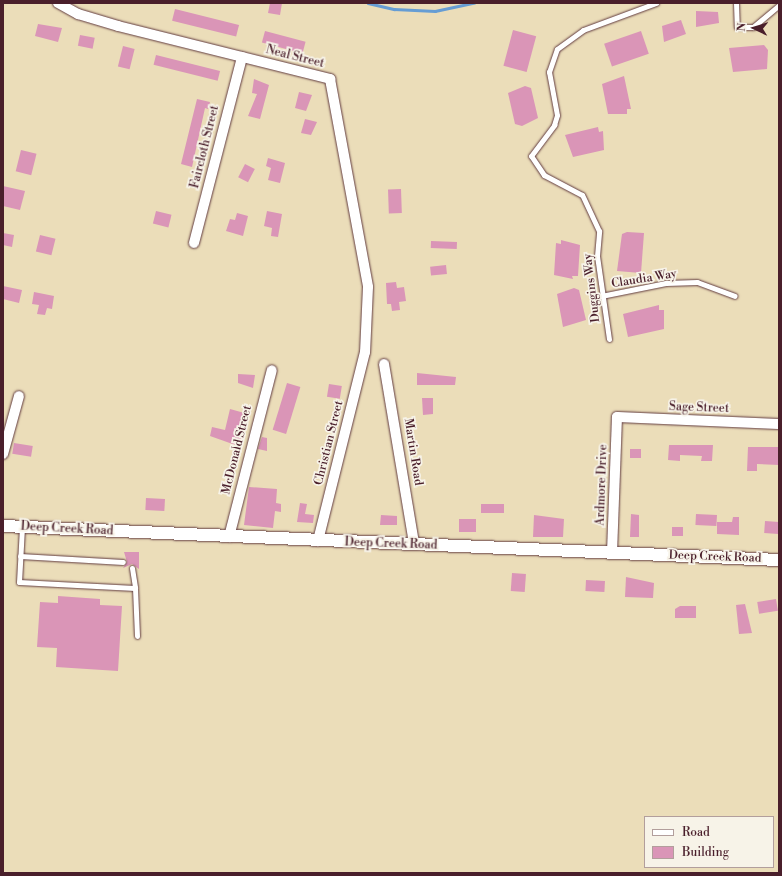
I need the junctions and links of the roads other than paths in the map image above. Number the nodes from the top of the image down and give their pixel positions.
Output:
1 (58, 3) edge
2 (656, 3) edge
3 (736, 3) edge
4 (779, 4) edge
5 (242, 57) junction
6 (194, 243) dead end
7 (601, 296) junction
8 (735, 296) dead end
9 (609, 339) dead end
10 (365, 352) joint
11 (384, 364) dead end
12 (272, 370) dead end
13 (19, 396) dead end
14 (618, 418) joint
15 (779, 424) edge
16 (3, 454) edge
17 (3, 526) edge
18 (22, 527) junction
19 (229, 537) junction
20 (318, 541) junction
21 (414, 544) junction
22 (612, 553) junction
23 (20, 556) junction
24 (779, 560) edge
25 (123, 562) dead end
26 (132, 568) dead end
27 (135, 588) junction
28 (137, 636) dead end

1 - 5 street, Neal Street
2 - 7 lane, Duggins Way
3 - 4 lane
5 - 6 street, Faircloth Street
5 - 10 street, Neal Street
7 - 8 lane, Claudia Way
7 - 9 lane, Duggins Way
10 - 20 street, Christian Street
11 - 21 street, Martin Road
12 - 19 street, McDonald Street
13 - 16 street
14 - 15 street, Sage Street
14 - 22 street, Ardmore Drive
17 - 18 street, Deep Creek Road
18 - 19 street, Deep Creek Road
18 - 23 lane
19 - 20 street, Deep Creek Road
20 - 21 street, Deep Creek Road
21 - 22 street, Deep Creek Road
22 - 24 street, Deep Creek Road
23 - 25 lane
23 - 27 lane
26 - 27 lane
27 - 28 lane

